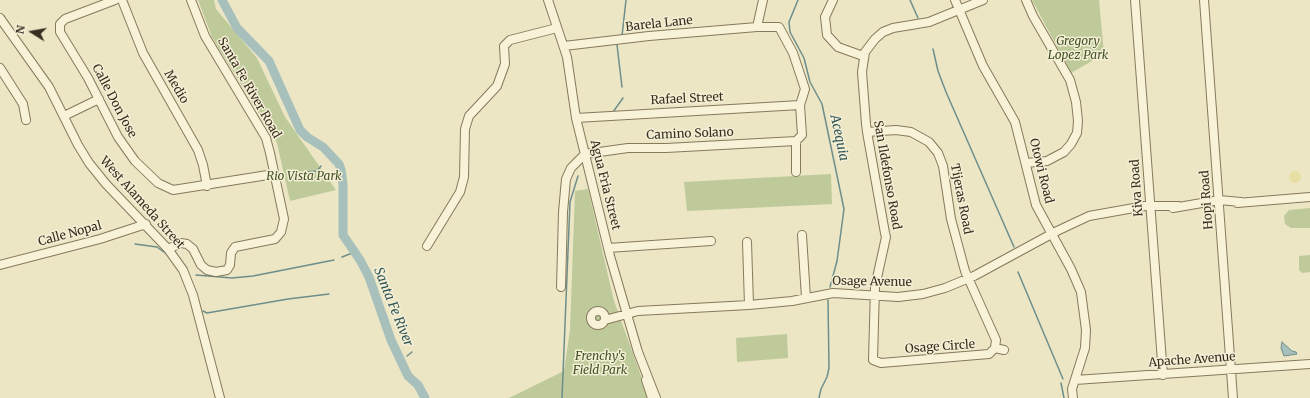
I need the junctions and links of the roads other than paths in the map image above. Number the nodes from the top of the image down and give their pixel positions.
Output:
1 (115, 0) edge
2 (122, 0) edge
3 (191, 0) edge
4 (548, 0) edge
5 (763, 0) edge
6 (833, 0) edge
7 (955, 0) edge
8 (983, 0) edge
9 (1026, 0) edge
10 (1135, 0) edge
11 (1204, 0) edge
12 (958, 9) junction
13 (0, 18) edge
14 (756, 27) junction
15 (558, 28) junction
16 (564, 46) junction
17 (863, 56) junction
18 (0, 68) edge
19 (99, 99) junction
20 (800, 104) junction
21 (64, 116) junction
22 (576, 118) junction
23 (26, 120) dead end
24 (867, 132) junction
25 (796, 141) junction
26 (585, 154) junction
27 (1026, 163) junction
28 (796, 172) dead end
29 (274, 174) junction
30 (207, 186) junction
31 (1310, 197) edge
32 (1219, 203) junction
33 (1150, 208) junction
34 (146, 224) junction
35 (1051, 234) junction
36 (802, 235) dead end
37 (711, 241) dead end
38 (747, 242) dead end
39 (427, 246) dead end
40 (608, 248) junction
41 (168, 249) junction
42 (0, 265) edge
43 (968, 278) junction
44 (560, 287) dead end
45 (875, 296) junction
46 (806, 298) junction
47 (749, 305) junction
48 (627, 314) junction
49 (605, 320) dead end
50 (1310, 364) edge
51 (1231, 370) junction
52 (1163, 374) junction
53 (646, 375) junction
54 (1075, 380) junction
55 (220, 398) edge
56 (652, 398) edge
57 (656, 398) edge
58 (1073, 398) edge
59 (1233, 398) edge

1 - 19 street, Calle Don Jose
2 - 30 street, Medio
3 - 29 street, Santa Fe River Road
4 - 15 street, Agua Fria Street
5 - 14 street
6 - 17 street
7 - 12 street, Otowi Road
8 - 12 street
9 - 27 street
10 - 33 street, Kiva Road
11 - 32 street, Hopi Road
12 - 17 street
12 - 27 street, Otowi Road
13 - 21 street, West Alameda Street
14 - 16 street, Barela Lane
14 - 20 street, Barela Lane
15 - 16 street, Agua Fria Street
15 - 39 street
16 - 22 street, Agua Fria Street
17 - 24 street, San Ildefonso Road
18 - 23 street
19 - 21 street
19 - 30 street, Calle Don Jose
20 - 22 street, Rafael Street
20 - 25 street
21 - 34 street, West Alameda Street
22 - 26 street, Agua Fria Street
24 - 43 street, Tijeras Road
24 - 45 street, San Ildefonso Road
25 - 26 street, Camino Solano
25 - 28 street
26 - 40 street, Agua Fria Street
26 - 44 street
27 - 35 street, Otowi Road
29 - 30 street, Calle Don Jose
29 - 41 street, Santa Fe River Road
31 - 32 street, Osage Avenue
32 - 33 street, Osage Avenue
32 - 51 street, Hopi Road
33 - 35 street, Osage Avenue
33 - 52 street, Kiva Road
34 - 41 street, West Alameda Street
34 - 42 street, Calle Nopal
35 - 43 street, Osage Avenue
35 - 54 street, Otowi Road
36 - 46 street
37 - 40 street
38 - 47 street
40 - 48 street, Agua Fria Street
41 - 55 street, West Alameda Street
43 - 45 street, Osage Avenue
43 - 45 street, Osage Circle
45 - 46 street, Osage Avenue
46 - 47 street, Osage Avenue
47 - 48 street, Osage Avenue
48 - 49 street, Osage Avenue
48 - 53 street, Agua Fria Street
50 - 51 street, Apache Avenue
51 - 52 street, Apache Avenue
51 - 59 street, Hopi Road
52 - 54 street, Apache Avenue
53 - 56 street, Agua Fria Street
53 - 57 street, Agua Fria Street
54 - 58 street, Otowi Road

